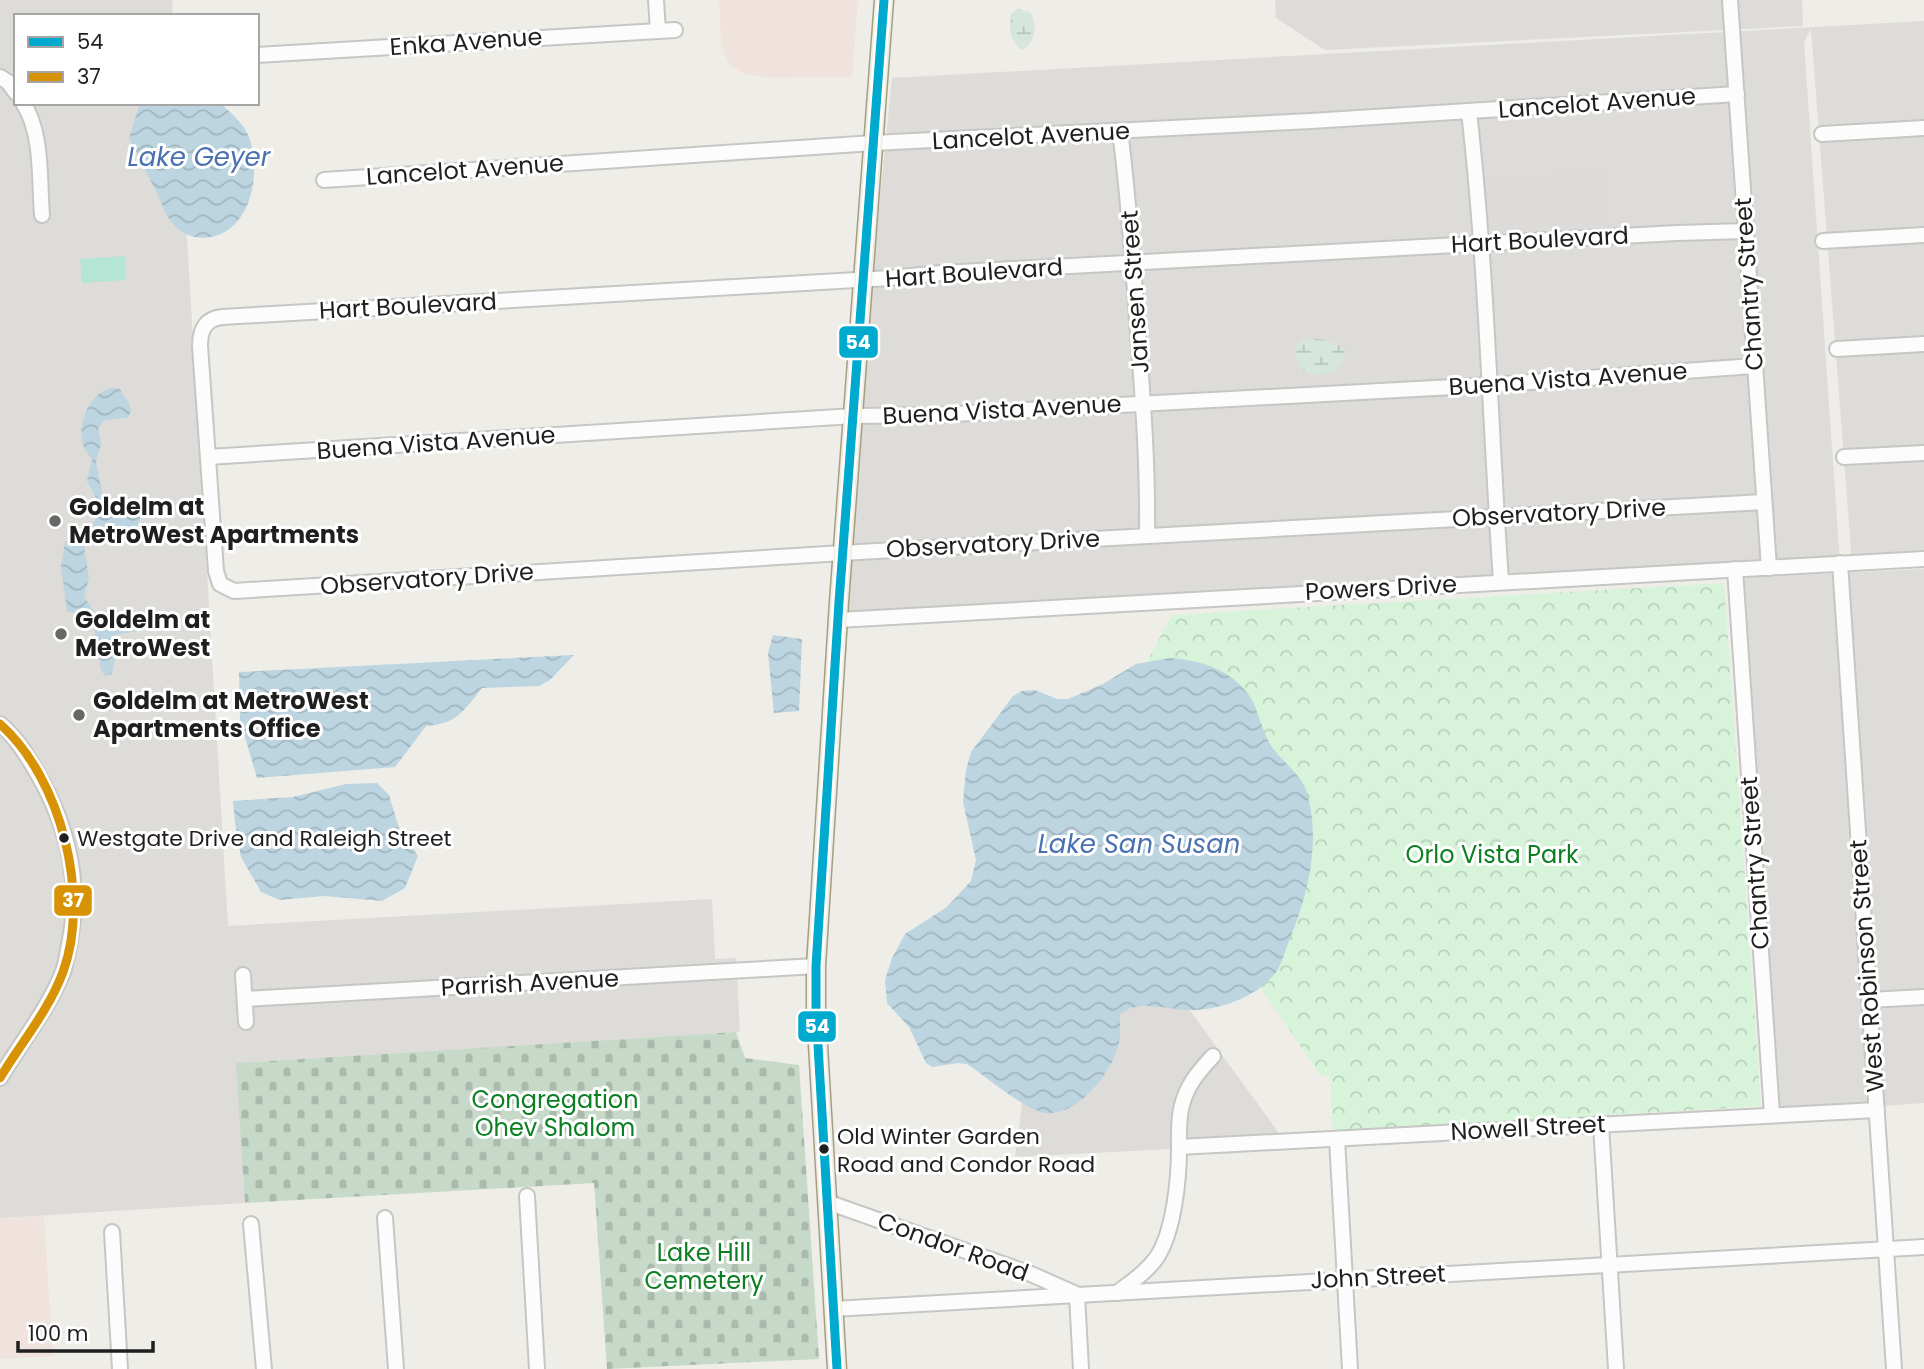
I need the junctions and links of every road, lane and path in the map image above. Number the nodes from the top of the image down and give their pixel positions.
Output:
1 (656, 0) edge
2 (884, 0) edge
3 (1730, 0) edge
4 (675, 30) dead end
5 (658, 31) junction
6 (259, 55) edge
7 (1737, 94) junction
8 (24, 105) edge
9 (1469, 112) junction
10 (1924, 128) edge
11 (1120, 131) junction
12 (1822, 134) dead end
13 (873, 143) junction
14 (324, 180) dead end
15 (42, 215) dead end
16 (1746, 231) junction
17 (1924, 235) edge
18 (1823, 241) dead end
19 (1480, 243) junction
20 (1133, 264) junction
21 (863, 279) junction
22 (1924, 344) edge
23 (1837, 349) dead end
24 (1754, 366) junction
25 (1490, 385) junction
26 (1143, 404) junction
27 (854, 416) junction
28 (1924, 453) edge
29 (208, 457) junction
30 (1844, 457) dead end
31 (1764, 502) junction
32 (1496, 517) junction
33 (1147, 536) junction
34 (842, 553) junction
35 (1924, 559) edge
36 (1840, 563) junction
37 (1769, 568) junction
38 (1735, 569) junction
39 (1500, 582) junction
40 (838, 620) junction
41 (0, 724) edge
42 (816, 966) junction
43 (243, 975) dead end
44 (1924, 997) edge
45 (244, 999) junction
46 (1869, 1000) junction
47 (246, 1022) dead end
48 (1213, 1056) dead end
49 (0, 1078) edge
50 (1877, 1110) junction
51 (1772, 1114) junction
52 (1601, 1125) junction
53 (1337, 1139) junction
54 (1179, 1147) junction
55 (527, 1196) dead end
56 (827, 1202) junction
57 (385, 1218) dead end
58 (251, 1224) dead end
59 (111, 1232) dead end
60 (1924, 1247) edge
61 (1885, 1249) junction
62 (1610, 1264) junction
63 (1031, 1274) junction
64 (1344, 1279) junction
65 (1117, 1293) junction
66 (1077, 1295) junction
67 (1028, 1298) junction
68 (833, 1309) junction
69 (120, 1369) edge
70 (264, 1369) edge
71 (396, 1369) edge
72 (537, 1369) edge
73 (837, 1369) edge
74 (1082, 1369) edge
75 (1350, 1369) edge
76 (1616, 1369) edge
77 (1894, 1369) edge

1 - 5 street
2 - 13 main road
3 - 7 street, Chantry Street
4 - 5 street, Enka Avenue
5 - 6 street, Enka Avenue
7 - 9 street, Lancelot Avenue
7 - 16 street, Chantry Street
8 - 15 street
9 - 11 street, Lancelot Avenue
9 - 19 street
10 - 12 street
11 - 13 street, Lancelot Avenue
11 - 20 street, Jansen Street
13 - 14 street, Lancelot Avenue
13 - 21 main road
16 - 19 street, Hart Boulevard
16 - 24 street, Chantry Street
17 - 18 street
19 - 20 street, Hart Boulevard
19 - 25 street
20 - 21 street, Hart Boulevard
20 - 26 street, Jansen Street
21 - 27 main road
21 - 29 street, Hart Boulevard
22 - 23 street
24 - 25 street, Buena Vista Avenue
24 - 31 street, Chantry Street
25 - 26 street, Buena Vista Avenue
25 - 32 street
26 - 27 street, Buena Vista Avenue
26 - 33 street, Jansen Street
27 - 29 street, Buena Vista Avenue
27 - 34 main road
28 - 30 street
29 - 34 street, Observatory Drive
31 - 32 street, Observatory Drive
31 - 37 street, Chantry Street
32 - 33 street, Observatory Drive
32 - 39 street
33 - 34 street, Observatory Drive
34 - 40 main road
35 - 36 street, Powers Drive
36 - 37 street, Powers Drive
36 - 46 street, West Robinson Street
37 - 38 street, Powers Drive
38 - 39 street, Powers Drive
38 - 51 street, Chantry Street
39 - 40 street, Powers Drive
40 - 42 main road
41 - 49 street
42 - 45 street, Parrish Avenue
42 - 56 main road
43 - 45 street
44 - 46 street
45 - 47 street
46 - 50 street, West Robinson Street
48 - 54 street
50 - 51 street, Nowell Street
50 - 61 street, West Robinson Street
51 - 52 street, Nowell Street
52 - 53 street, Nowell Street
52 - 62 street
53 - 54 street, Nowell Street
53 - 64 street
54 - 65 street
55 - 72 street
56 - 63 street, Condor Road
56 - 68 main road
57 - 71 street
58 - 70 street
59 - 69 street
60 - 61 street, John Street
61 - 62 street, John Street
61 - 77 street, West Robinson Street
62 - 64 street, John Street
62 - 76 street
63 - 66 street, Condor Road
63 - 67 street
64 - 65 street, John Street
64 - 75 street
65 - 66 street, John Street
66 - 67 street, John Street
66 - 74 street
67 - 68 street, John Street
68 - 73 main road

